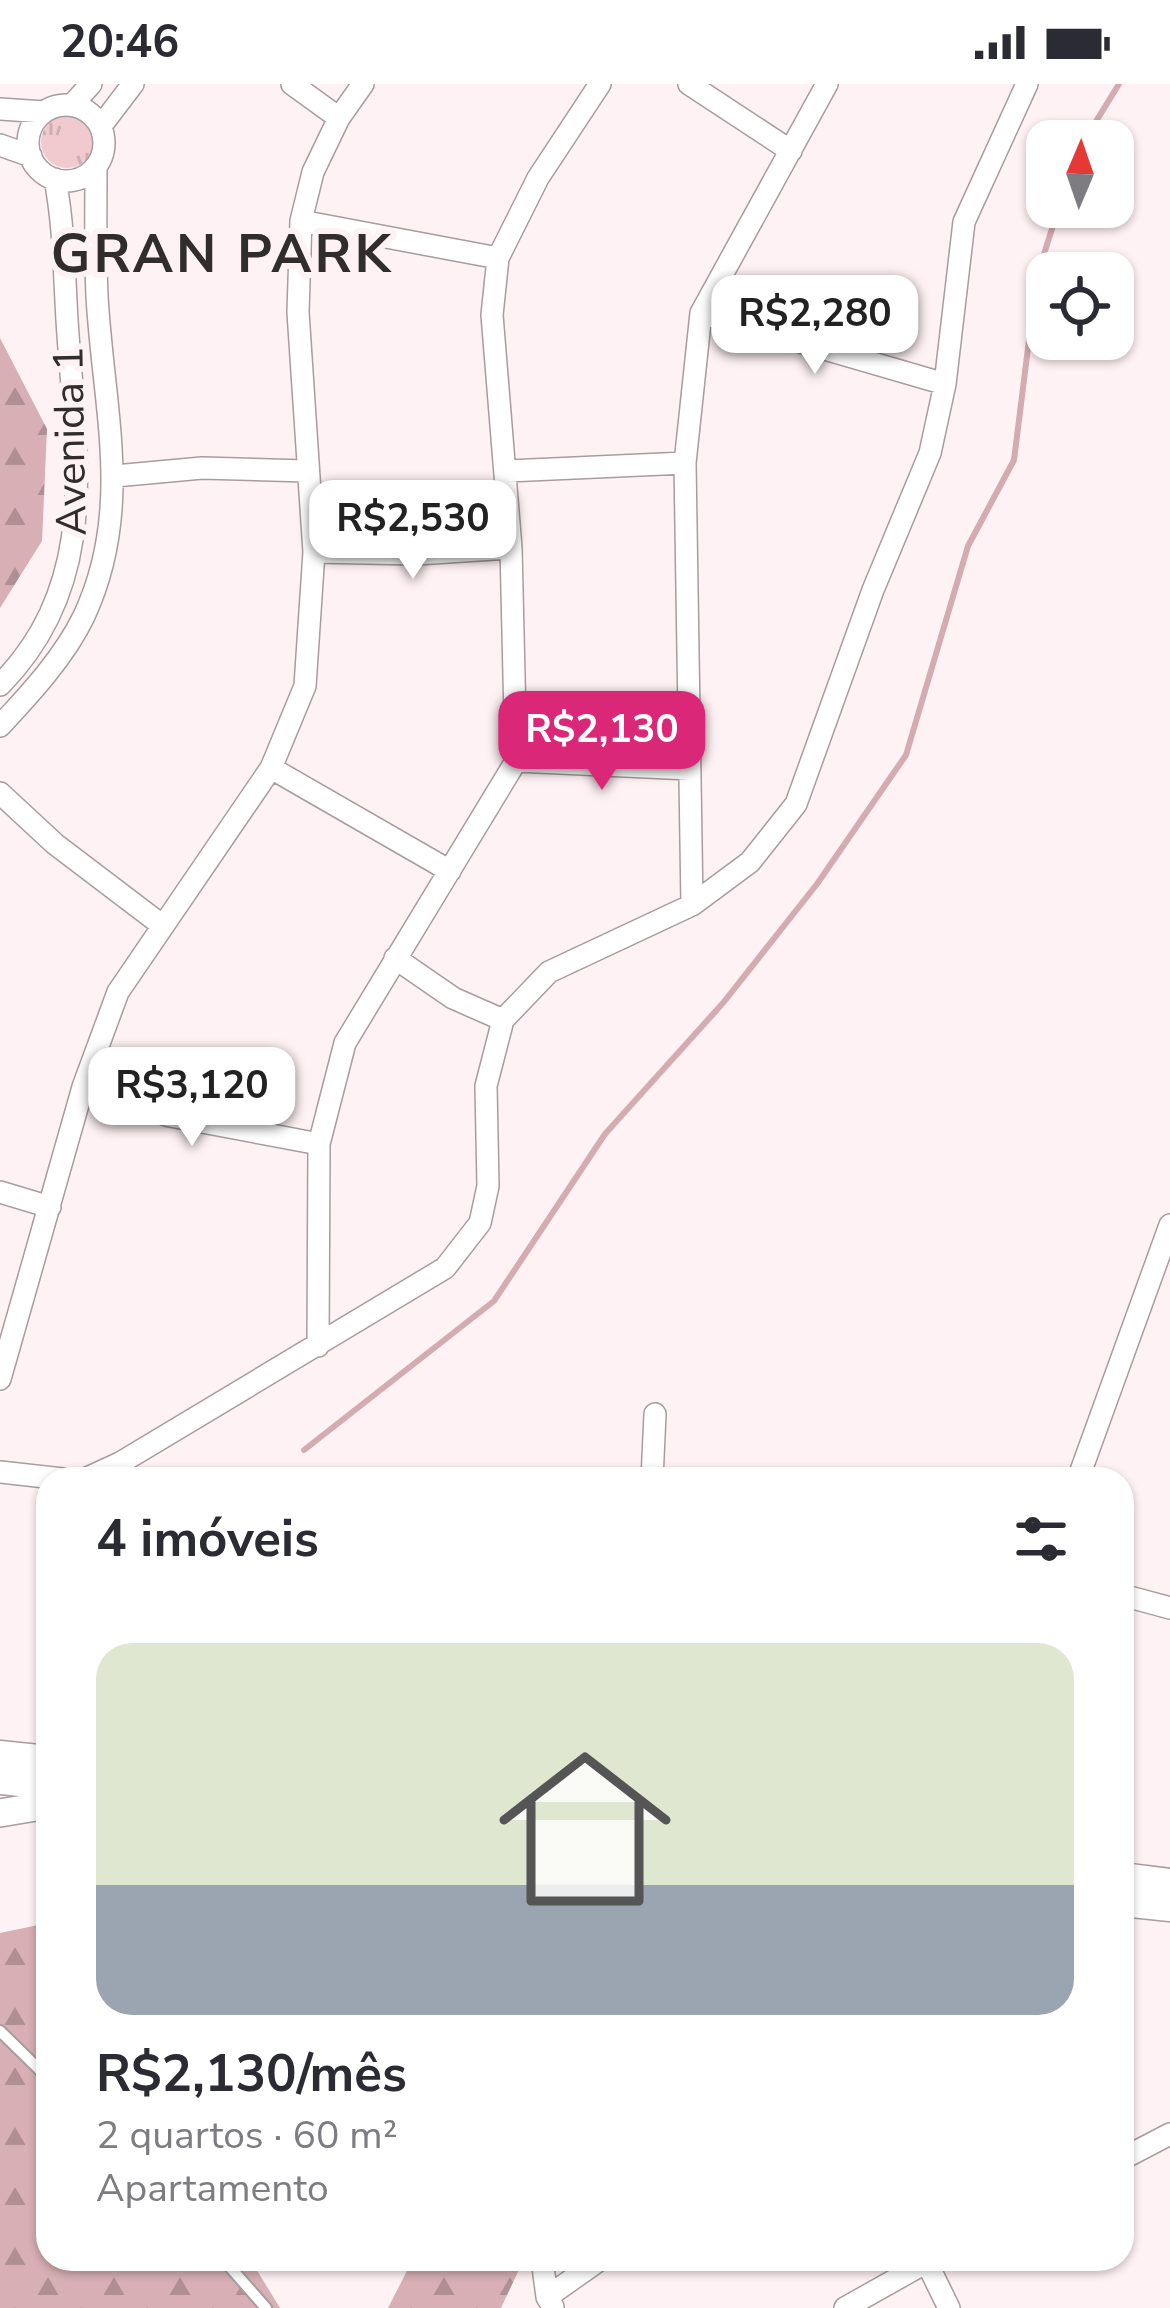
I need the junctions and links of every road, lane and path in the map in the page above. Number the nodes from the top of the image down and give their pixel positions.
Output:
1 (91, 84) edge
2 (133, 84) edge
3 (292, 84) edge
4 (363, 84) edge
5 (600, 84) edge
6 (689, 84) edge
7 (827, 84) edge
8 (1027, 84) edge
9 (73, 105) junction
10 (0, 109) edge
11 (44, 112) junction
12 (340, 118) junction
13 (100, 126) junction
14 (0, 145) edge
15 (791, 151) junction
16 (31, 156) junction
17 (96, 166) junction
18 (55, 179) junction
19 (301, 221) junction
20 (498, 258) junction
21 (701, 313) junction
22 (945, 384) junction
23 (686, 463) junction
24 (306, 471) junction
25 (506, 471) junction
26 (115, 476) junction
27 (511, 548) junction
28 (314, 552) junction
29 (0, 685) edge
30 (0, 726) edge
31 (516, 761) junction
32 (271, 768) junction
33 (690, 769) junction
34 (0, 793) edge
35 (450, 871) junction
36 (692, 905) junction
37 (163, 926) junction
38 (395, 958) junction
39 (503, 1020) junction
40 (82, 1087) junction
41 (319, 1144) junction
42 (0, 1192) edge
43 (50, 1207) junction
44 (1170, 1225) edge
45 (318, 1346) junction
46 (0, 1379) edge
47 (655, 1414) dead end
48 (112, 1467) edge
49 (653, 1467) edge
50 (1082, 1467) edge
51 (0, 1472) edge
52 (36, 1476) edge
53 (1134, 1598) edge
54 (1170, 1607) edge
55 (0, 1756) edge
56 (36, 1760) edge
57 (0, 1779) edge
58 (36, 1783) edge
59 (36, 1806) edge
60 (0, 1813) edge
61 (1134, 1880) edge
62 (1170, 1884) edge
63 (1134, 1902) edge
64 (1170, 1906) edge
65 (0, 2031) edge
66 (36, 2066) edge
67 (1170, 2134) edge
68 (1134, 2153) edge
69 (234, 2271) edge
70 (544, 2271) edge
71 (587, 2271) edge
72 (909, 2271) edge
73 (933, 2271) edge
74 (550, 2302) edge
75 (266, 2308) edge
76 (845, 2308) edge
77 (949, 2308) edge

1 - 9 street
2 - 13 street
3 - 12 street
4 - 12 street
5 - 20 street
6 - 15 street
7 - 15 street
8 - 22 street
9 - 11 street
9 - 13 street
10 - 11 street
11 - 16 street
12 - 19 street
13 - 17 street
14 - 16 street
15 - 21 street
16 - 18 street
17 - 18 street
17 - 26 street, Avenida 1
18 - 29 street, Avenida 1
19 - 20 street
19 - 24 street
20 - 25 street
21 - 22 street
21 - 23 street
22 - 36 street
23 - 25 street
23 - 33 street
24 - 26 street
24 - 28 street
25 - 27 street
26 - 30 street, Avenida 1
27 - 28 street
27 - 31 street
28 - 32 street
31 - 33 street
31 - 35 street
32 - 35 street
32 - 37 street
33 - 36 street
34 - 37 street
35 - 38 street
36 - 39 street
37 - 40 street
38 - 39 street
38 - 41 street
39 - 45 street
40 - 41 street
40 - 43 street
41 - 45 street
42 - 43 street
43 - 46 street
44 - 50 street
45 - 48 street
47 - 49 street
51 - 52 street
53 - 54 street
55 - 56 main road
57 - 58 main road
59 - 60 street
61 - 62 main road
63 - 64 main road
65 - 66 lane
67 - 68 street
69 - 75 lane
70 - 74 street
71 - 74 street
72 - 76 street
73 - 77 street

